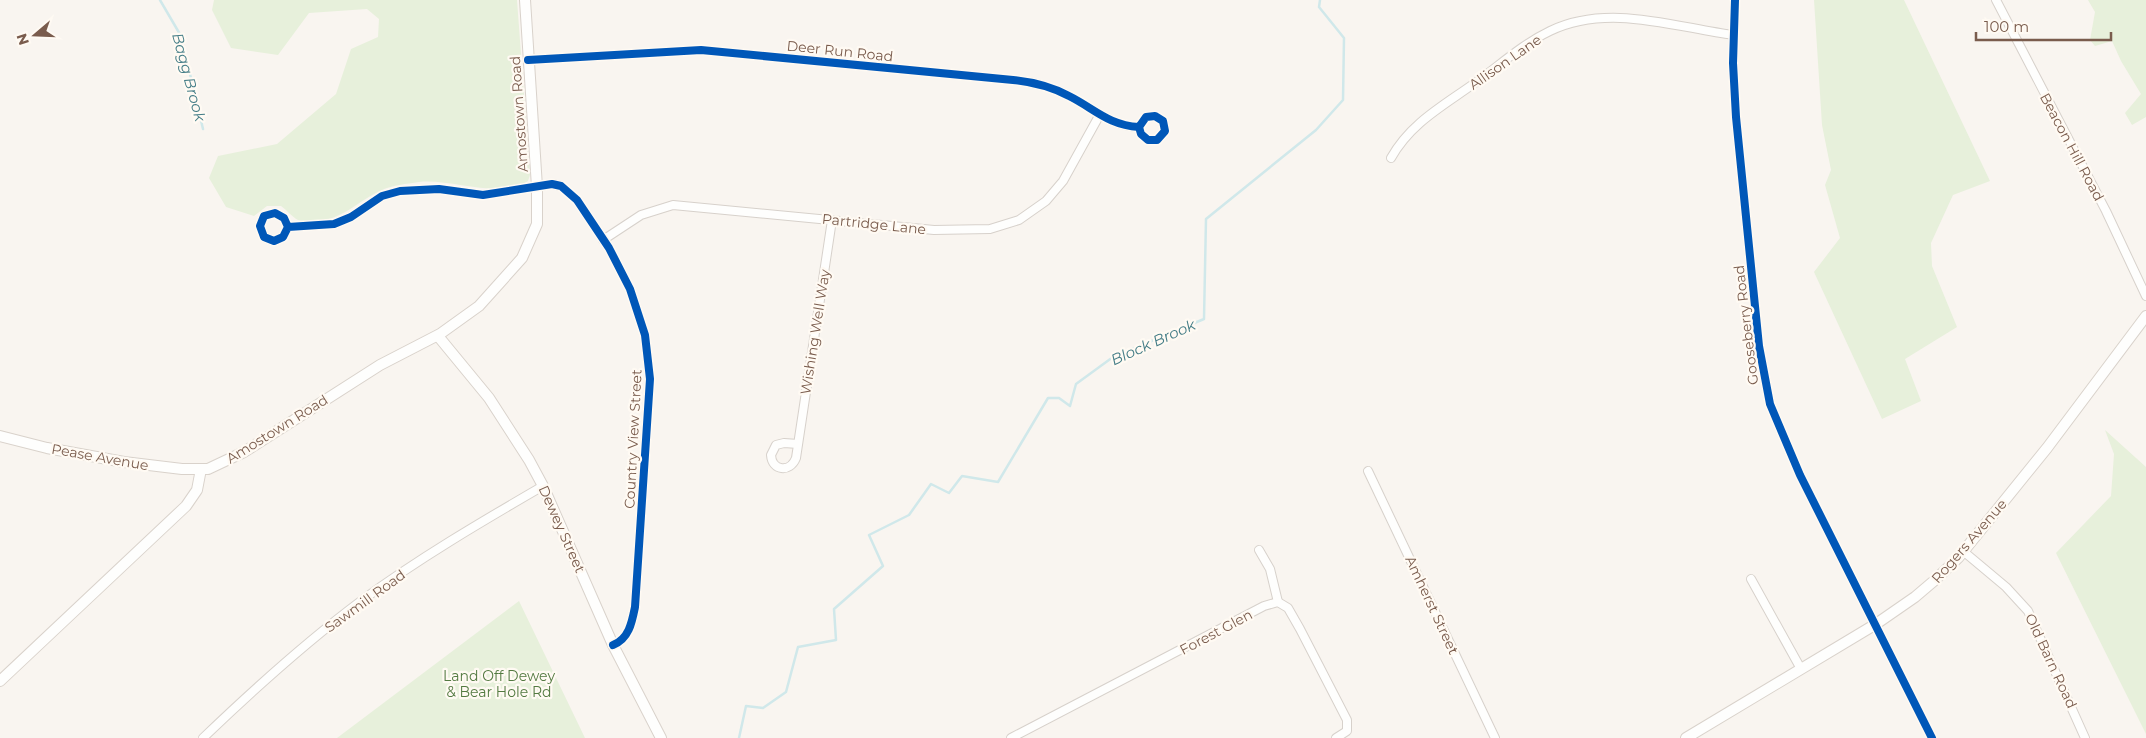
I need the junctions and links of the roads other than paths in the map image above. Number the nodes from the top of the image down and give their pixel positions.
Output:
1 (525, 0) edge
2 (1735, 0) edge
3 (1996, 0) edge
4 (1733, 36) junction
5 (528, 60) junction
6 (1099, 116) junction
7 (1139, 127) dead end
8 (1391, 158) dead end
9 (537, 187) junction
10 (832, 220) junction
11 (288, 228) dead end
12 (603, 240) junction
13 (2146, 296) edge
14 (2146, 316) edge
15 (438, 336) junction
16 (0, 436) edge
17 (798, 444) dead end
18 (201, 469) junction
19 (1368, 471) dead end
20 (543, 486) junction
21 (1259, 550) dead end
22 (1963, 551) junction
23 (1751, 579) dead end
24 (1278, 602) junction
25 (1876, 624) junction
26 (613, 645) junction
27 (1800, 669) junction
28 (0, 681) edge
29 (203, 738) edge
30 (662, 738) edge
31 (1011, 738) edge
32 (1336, 738) edge
33 (1495, 738) edge
34 (1686, 738) edge
35 (1932, 738) edge
36 (2085, 738) edge

1 - 5 main road, Amostown Road
2 - 4 street, Gooseberry Road
3 - 13 street, Beacon Hill Road
4 - 8 street, Allison Lane
4 - 25 street, Gooseberry Road
5 - 6 street, Deer Run Road
5 - 9 main road, Amostown Road
6 - 7 street, Deer Run Road
6 - 10 street, Partridge Lane
9 - 11 street, Country View Street
9 - 12 street, Country View Street
9 - 15 main road, Amostown Road
10 - 12 street, Partridge Lane
10 - 17 street, Wishing Well Way
12 - 26 street, Country View Street
14 - 22 main road, Rogers Avenue
15 - 18 main road, Amostown Road
15 - 20 main road, Dewey Street
16 - 18 main road, Pease Avenue
18 - 28 main road
19 - 33 street, Amherst Street
20 - 26 main road, Dewey Street
20 - 29 street, Sawmill Road
21 - 24 street
22 - 25 main road, Rogers Avenue
22 - 36 street, Old Barn Road
23 - 27 street
24 - 31 street, Forest Glen
24 - 32 street
25 - 27 main road, Rogers Avenue
25 - 35 street, Gooseberry Road
26 - 30 main road, Dewey Street
27 - 34 main road, Rogers Avenue

